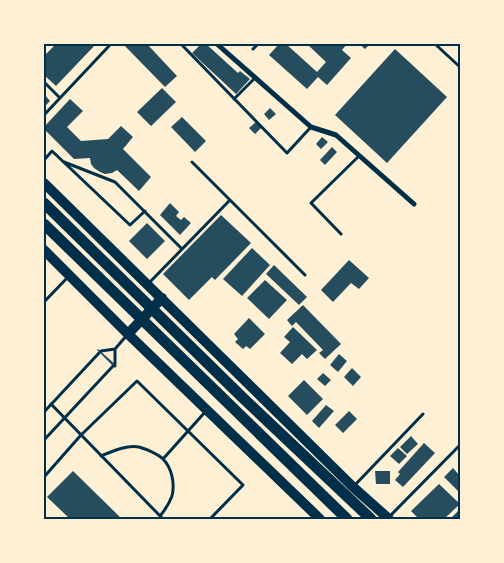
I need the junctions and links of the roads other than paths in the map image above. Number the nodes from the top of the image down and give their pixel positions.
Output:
1 (107, 44) edge
2 (181, 44) edge
3 (217, 44) edge
4 (258, 44) edge
5 (435, 44) edge
6 (253, 49) dead end
7 (460, 67) edge
8 (255, 78) junction
9 (44, 82) edge
10 (60, 98) junction
11 (234, 99) junction
12 (44, 115) edge
13 (311, 127) junction
14 (359, 155) junction
15 (44, 160) edge
16 (64, 162) junction
17 (192, 162) dead end
18 (44, 183) edge
19 (230, 200) junction
20 (44, 203) edge
21 (414, 204) dead end
22 (145, 211) junction
23 (44, 224) edge
24 (341, 234) dead end
25 (182, 249) junction
26 (44, 250) edge
27 (305, 275) dead end
28 (70, 276) junction
29 (148, 284) junction
30 (162, 298) junction
31 (44, 302) edge
32 (128, 334) junction
33 (115, 349) junction
34 (51, 404) junction
35 (207, 410) junction
36 (44, 412) edge
37 (423, 414) dead end
38 (64, 418) junction
39 (188, 431) junction
40 (81, 436) junction
41 (44, 440) edge
42 (460, 445) edge
43 (101, 456) junction
44 (163, 459) junction
45 (44, 477) edge
46 (353, 487) junction
47 (161, 518) edge
48 (210, 519) edge
49 (320, 519) edge
50 (347, 519) edge
51 (371, 519) edge
52 (388, 519) edge

1 - 10 lane
2 - 11 lane
3 - 8 street
4 - 6 lane
5 - 7 lane
8 - 11 lane
8 - 13 street
9 - 10 lane
10 - 12 lane
11 - 13 lane
13 - 14 street
14 - 21 street
14 - 24 lane
15 - 16 lane
16 - 22 lane
16 - 22 lane
17 - 19 lane
18 - 29 main road
19 - 25 lane
19 - 27 lane
20 - 51 highway
22 - 25 lane
23 - 50 highway
25 - 29 lane
26 - 28 main road
28 - 31 lane
28 - 32 main road
29 - 30 main road
30 - 32 main road
30 - 46 main road
32 - 33 lane
32 - 35 main road
33 - 34 lane
33 - 38 lane
34 - 36 lane
34 - 38 lane
35 - 39 lane
35 - 49 main road
37 - 46 lane
38 - 40 lane
38 - 41 lane
39 - 40 lane
39 - 44 lane
39 - 48 lane
40 - 43 lane
40 - 45 lane
42 - 52 lane
43 - 44 lane
43 - 47 lane
44 - 47 lane
46 - 52 main road

